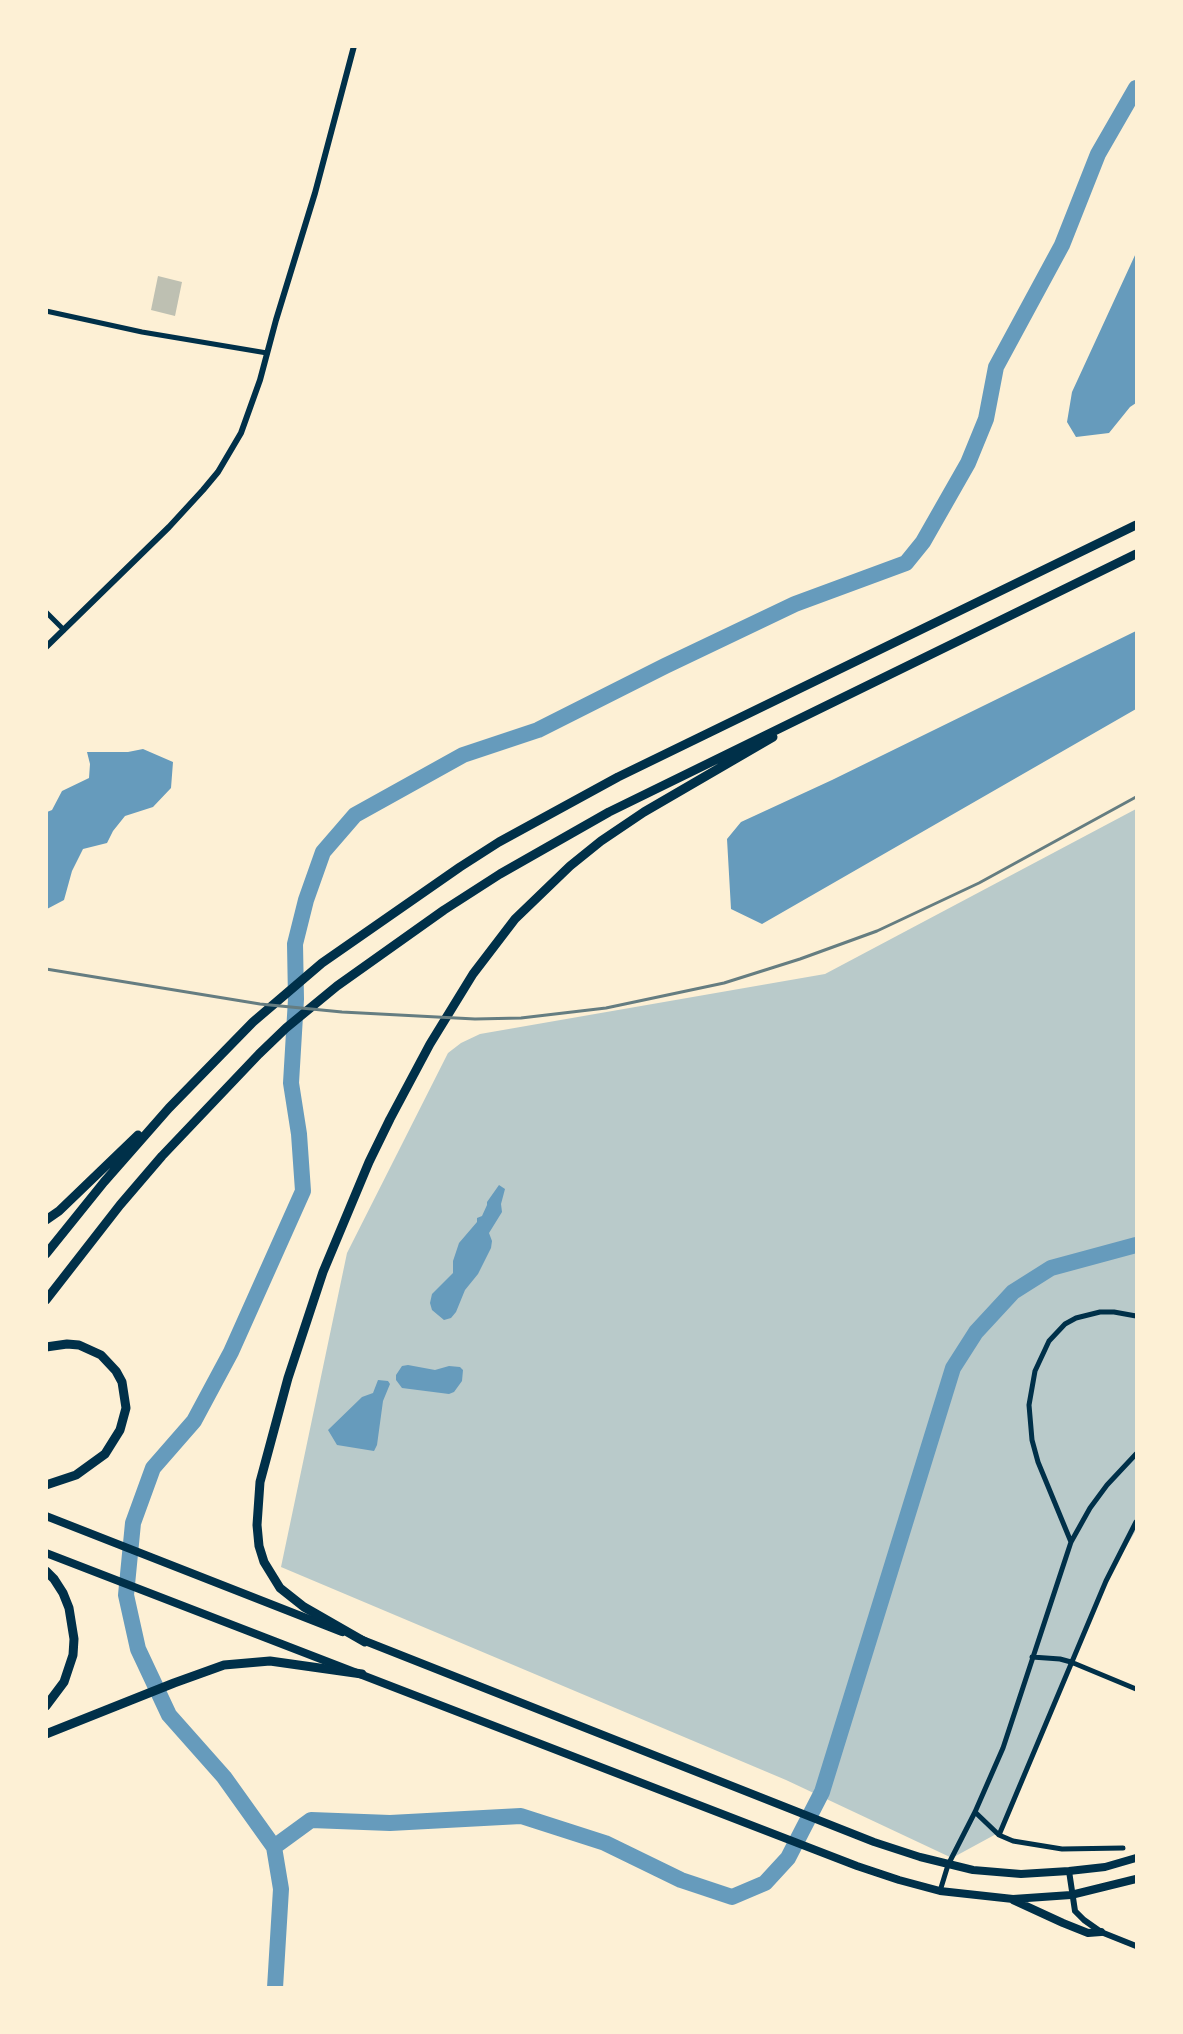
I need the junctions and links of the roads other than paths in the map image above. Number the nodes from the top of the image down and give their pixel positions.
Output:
1 (354, 46) edge
2 (46, 311) edge
3 (267, 353) junction
4 (1137, 525) edge
5 (1137, 554) edge
6 (46, 612) edge
7 (64, 630) junction
8 (46, 647) edge
9 (826, 705) junction
10 (169, 1108) junction
11 (46, 1220) edge
12 (46, 1254) edge
13 (46, 1300) edge
14 (1137, 1316) edge
15 (46, 1347) edge
16 (1137, 1454) edge
17 (46, 1485) edge
18 (46, 1516) edge
19 (1137, 1522) edge
20 (1071, 1542) junction
21 (46, 1553) edge
22 (46, 1571) edge
23 (365, 1642) junction
24 (1032, 1657) junction
25 (1071, 1662) junction
26 (362, 1674) junction
27 (1137, 1689) edge
28 (46, 1706) edge
29 (46, 1734) edge
30 (975, 1812) junction
31 (999, 1835) junction
32 (1123, 1848) dead end
33 (1137, 1858) edge
34 (948, 1864) junction
35 (1069, 1871) junction
36 (1137, 1879) edge
37 (940, 1891) junction
38 (1071, 1894) junction
39 (1013, 1899) junction
40 (1101, 1932) junction
41 (1137, 1946) edge

1 - 3 street
2 - 3 street
3 - 7 street
4 - 10 highway
5 - 9 highway
6 - 7 street
7 - 8 street
9 - 13 highway
9 - 23 highway
10 - 11 highway
10 - 12 highway
14 - 20 street
15 - 17 highway
16 - 20 street
18 - 23 main road
19 - 25 street
20 - 24 street
21 - 26 main road
22 - 28 highway
23 - 34 main road
24 - 25 street
24 - 30 street
25 - 27 street
25 - 31 street
26 - 29 highway
26 - 37 main road
30 - 31 street
30 - 34 street
31 - 32 street
33 - 35 main road
34 - 35 main road
34 - 37 street
35 - 38 street
36 - 38 main road
37 - 39 main road
38 - 39 main road
38 - 40 street
39 - 40 main road
40 - 41 street

